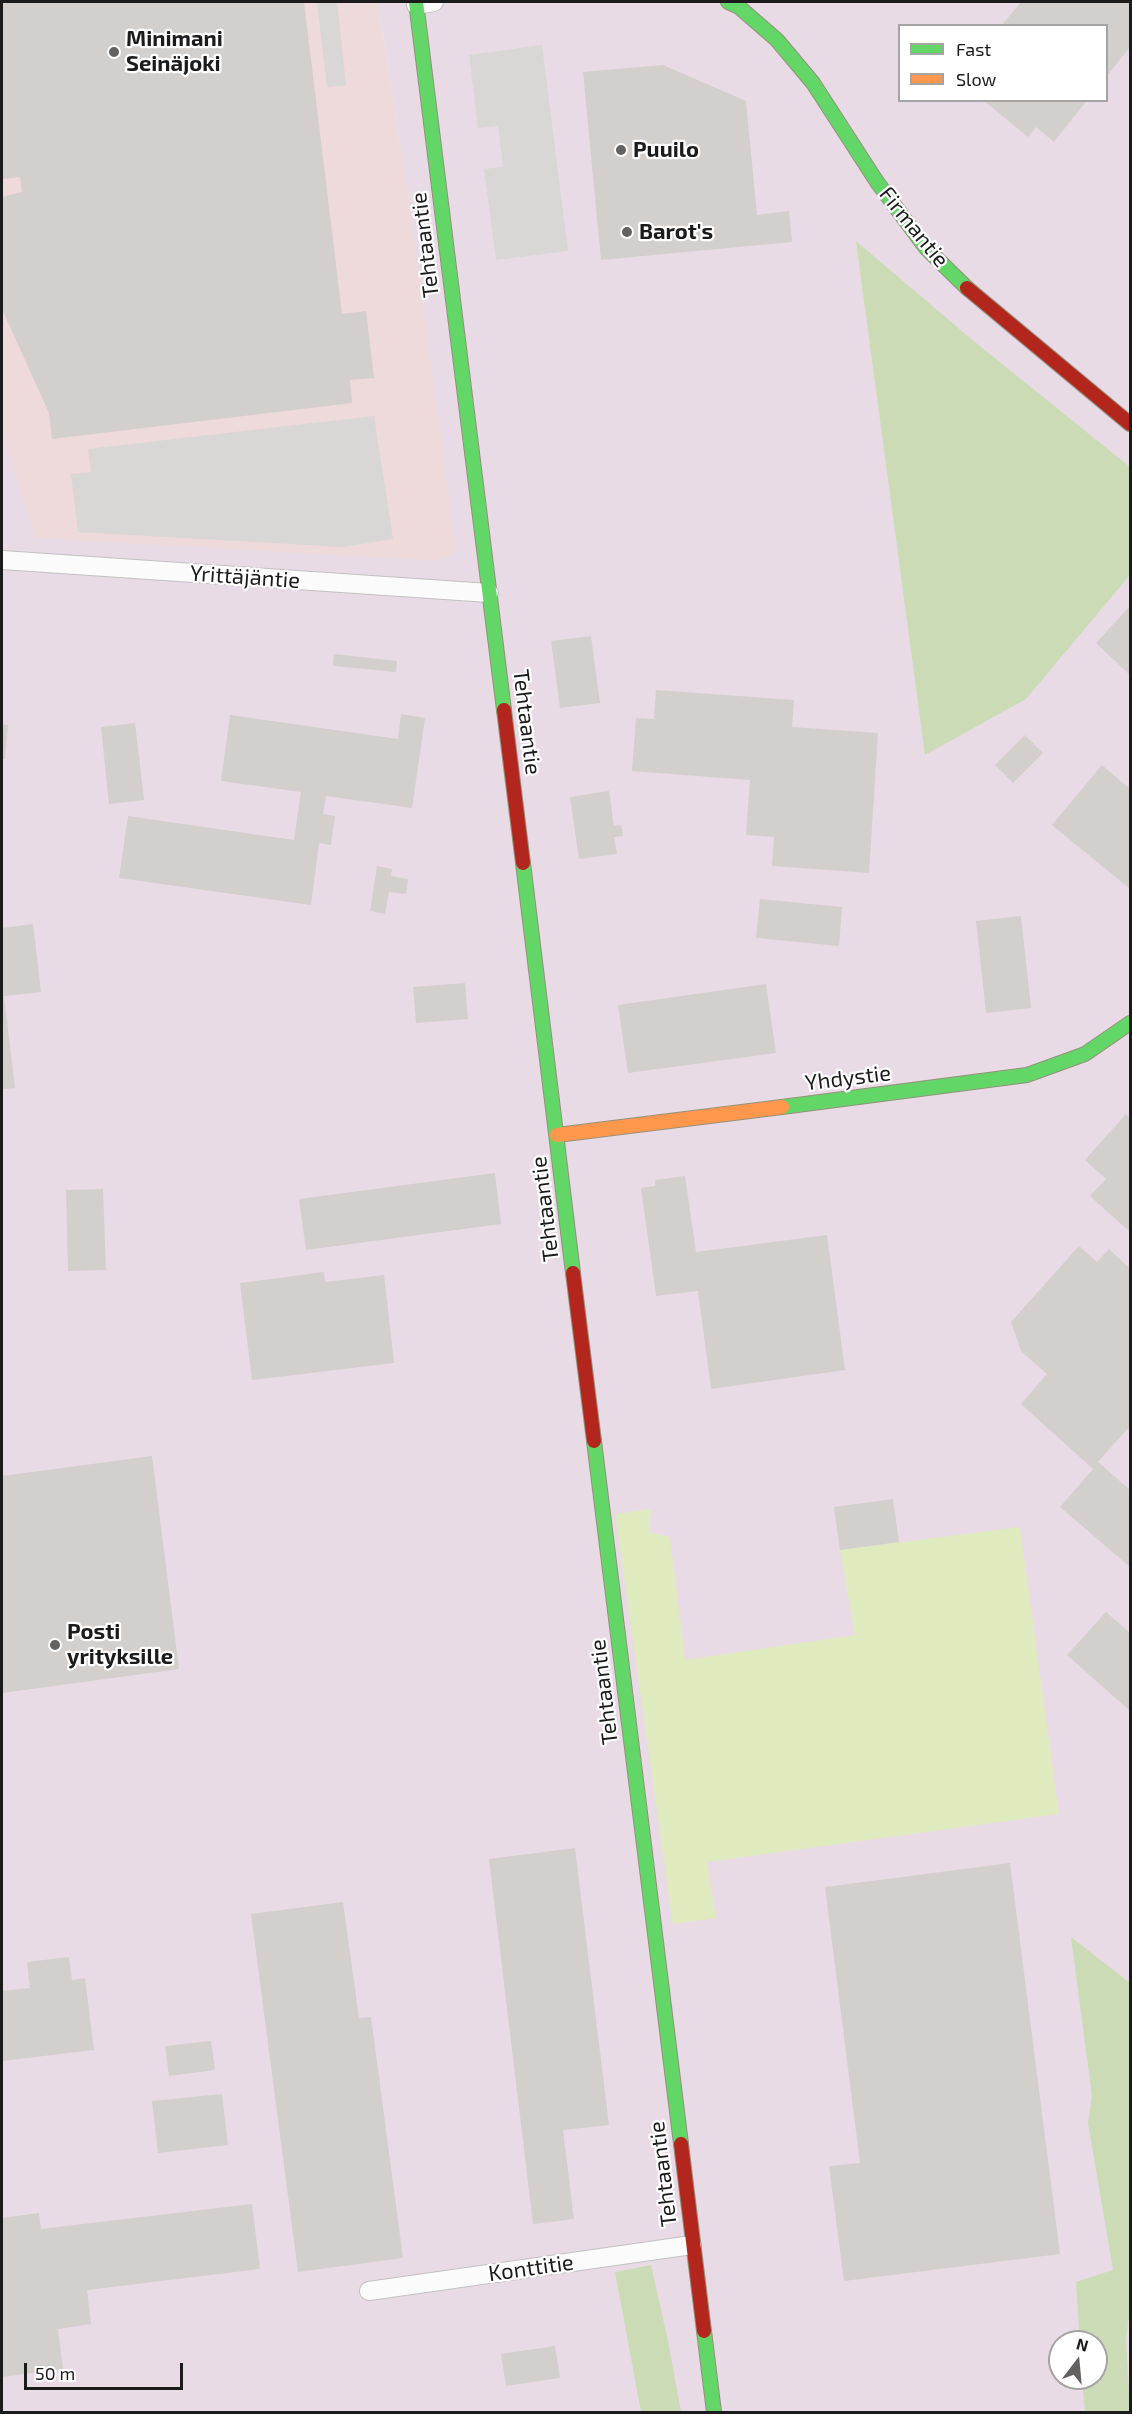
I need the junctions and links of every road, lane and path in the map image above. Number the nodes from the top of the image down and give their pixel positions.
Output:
1 (434, 2) edge
2 (728, 2) edge
3 (416, 3) edge
4 (1131, 424) edge
5 (2, 560) edge
6 (489, 593) junction
7 (1131, 1023) edge
8 (557, 1135) junction
9 (692, 2245) junction
10 (369, 2291) dead end
11 (714, 2412) edge

1 - 3 street
2 - 4 street, Firmantie
3 - 6 street, Tehtaantie
5 - 6 street, Yrittäjäntie
6 - 8 street, Tehtaantie
7 - 8 street, Yhdystie
8 - 9 street, Tehtaantie
9 - 10 street, Konttitie
9 - 11 street, Tehtaantie

